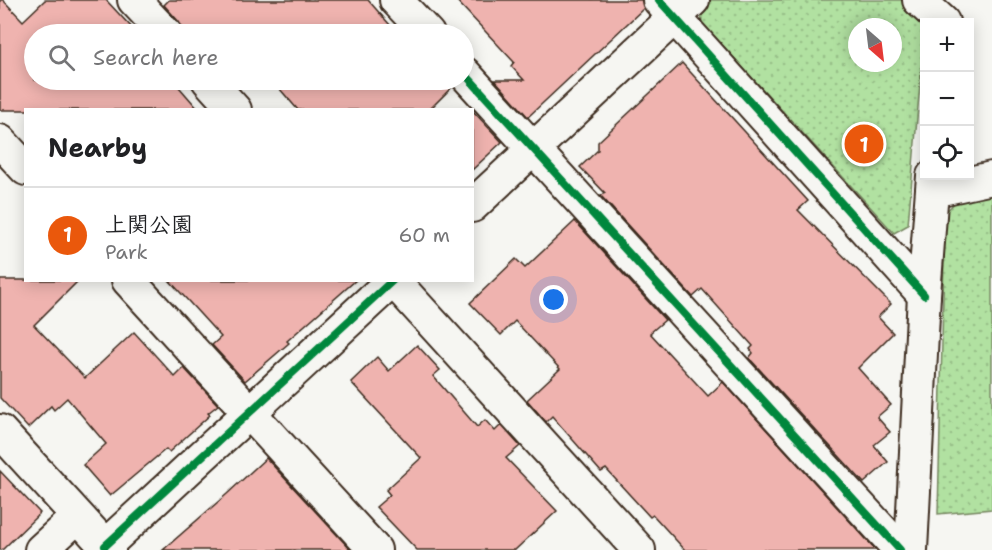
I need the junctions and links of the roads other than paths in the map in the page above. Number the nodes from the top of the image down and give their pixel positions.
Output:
1 (134, 0) edge
2 (396, 0) edge
3 (919, 0) edge
4 (948, 0) edge
5 (676, 6) edge
6 (939, 18) edge
7 (944, 18) edge
8 (157, 24) edge
9 (419, 24) edge
10 (474, 84) edge
11 (217, 90) edge
12 (233, 108) edge
13 (0, 141) edge
14 (533, 150) junction
15 (24, 167) edge
16 (992, 178) edge
17 (932, 183) edge
18 (474, 204) edge
19 (130, 282) edge
20 (392, 282) edge
21 (394, 282) edge
22 (924, 295) junction
23 (249, 412) junction
24 (0, 431) edge
25 (77, 517) junction
26 (107, 548) edge
27 (41, 550) edge
28 (375, 550) edge
29 (639, 550) edge
30 (900, 550) edge
31 (910, 550) edge

1 - 8 street
2 - 9 street
3 - 6 street
4 - 7 street
5 - 14 street
5 - 22 street
10 - 14 street
11 - 12 street
13 - 15 street
14 - 18 street
14 - 30 street
16 - 17 street
17 - 22 street
19 - 23 street
20 - 23 street
21 - 29 street
22 - 31 street
23 - 26 street
23 - 28 street
24 - 25 street
25 - 26 street
25 - 27 street

